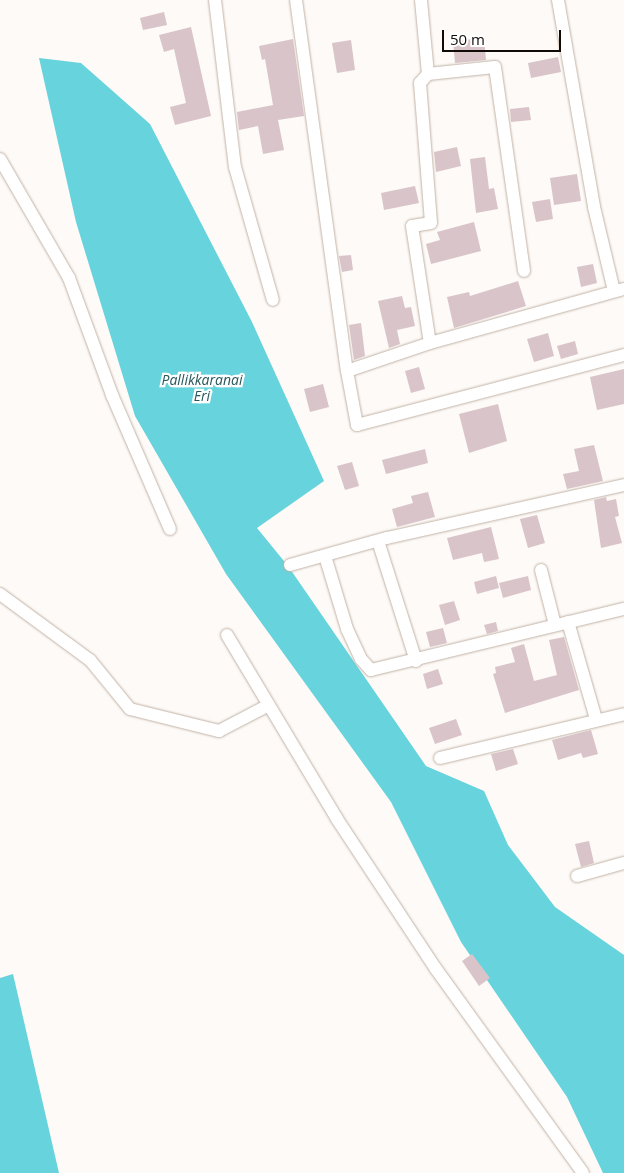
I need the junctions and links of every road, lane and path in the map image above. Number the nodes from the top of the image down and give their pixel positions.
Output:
1 (215, 0) edge
2 (296, 0) edge
3 (421, 0) edge
4 (558, 0) edge
5 (428, 74) junction
6 (0, 159) edge
7 (524, 270) dead end
8 (619, 290) edge
9 (273, 300) dead end
10 (430, 343) junction
11 (624, 355) edge
12 (347, 371) junction
13 (624, 485) edge
14 (170, 529) dead end
15 (378, 541) junction
16 (325, 556) junction
17 (290, 565) dead end
18 (541, 570) dead end
19 (0, 594) edge
20 (624, 609) edge
21 (568, 622) junction
22 (555, 625) junction
23 (227, 635) dead end
24 (416, 662) junction
25 (269, 705) junction
26 (624, 714) edge
27 (596, 719) junction
28 (440, 758) dead end
29 (624, 864) edge
30 (577, 876) dead end
31 (583, 1173) edge

1 - 9 street
2 - 12 street
3 - 5 street
4 - 8 street
5 - 7 street
5 - 10 street
6 - 14 street
8 - 10 street
10 - 12 street
11 - 12 street
13 - 15 street
15 - 16 street
15 - 24 street
16 - 17 street
16 - 24 street
18 - 22 street
19 - 25 street
20 - 21 street
21 - 22 street
21 - 27 street
22 - 24 street
23 - 25 street
25 - 31 street
26 - 27 street
27 - 28 street
29 - 30 street

